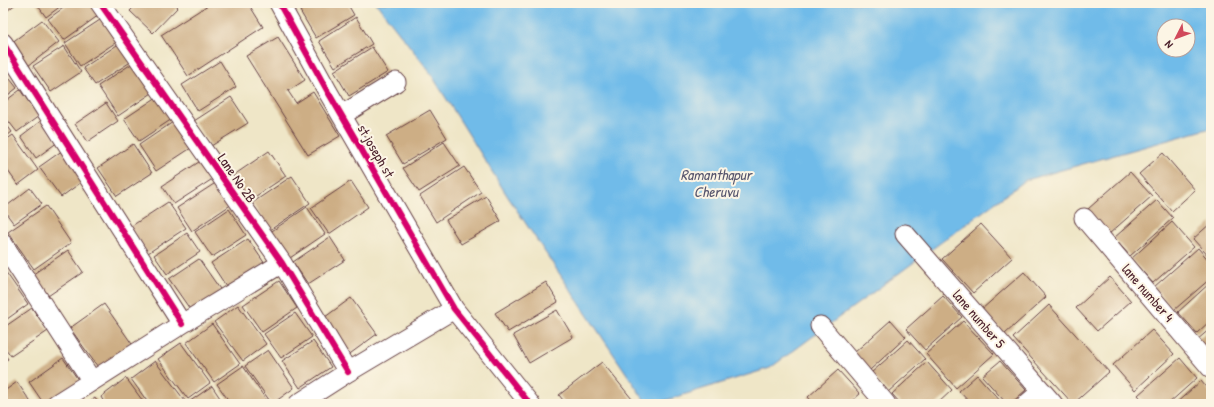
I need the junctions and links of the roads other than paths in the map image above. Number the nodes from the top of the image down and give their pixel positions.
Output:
1 (100, 3) edge
2 (279, 3) edge
3 (3, 43) edge
4 (396, 82) dead end
5 (342, 115) junction
6 (1084, 218) dead end
7 (905, 234) dead end
8 (3, 244) edge
9 (282, 263) junction
10 (454, 309) junction
11 (182, 324) junction
12 (820, 326) dead end
13 (1211, 368) edge
14 (348, 372) junction
15 (92, 381) junction
16 (1047, 398) edge
17 (56, 404) edge
18 (298, 404) edge
19 (530, 404) edge
20 (886, 404) edge
21 (1027, 404) edge

1 - 9 street, Lane No 2B
2 - 5 street, st joseph st
3 - 11 street
4 - 5 street
5 - 10 street, st joseph st
6 - 13 street, lane number 4
7 - 16 street, lane number 5
8 - 15 street
9 - 11 street
9 - 14 street, Lane No 2B
10 - 14 street
10 - 19 street, st joseph st
11 - 15 street
12 - 20 street
14 - 18 street
15 - 17 street
16 - 21 street

